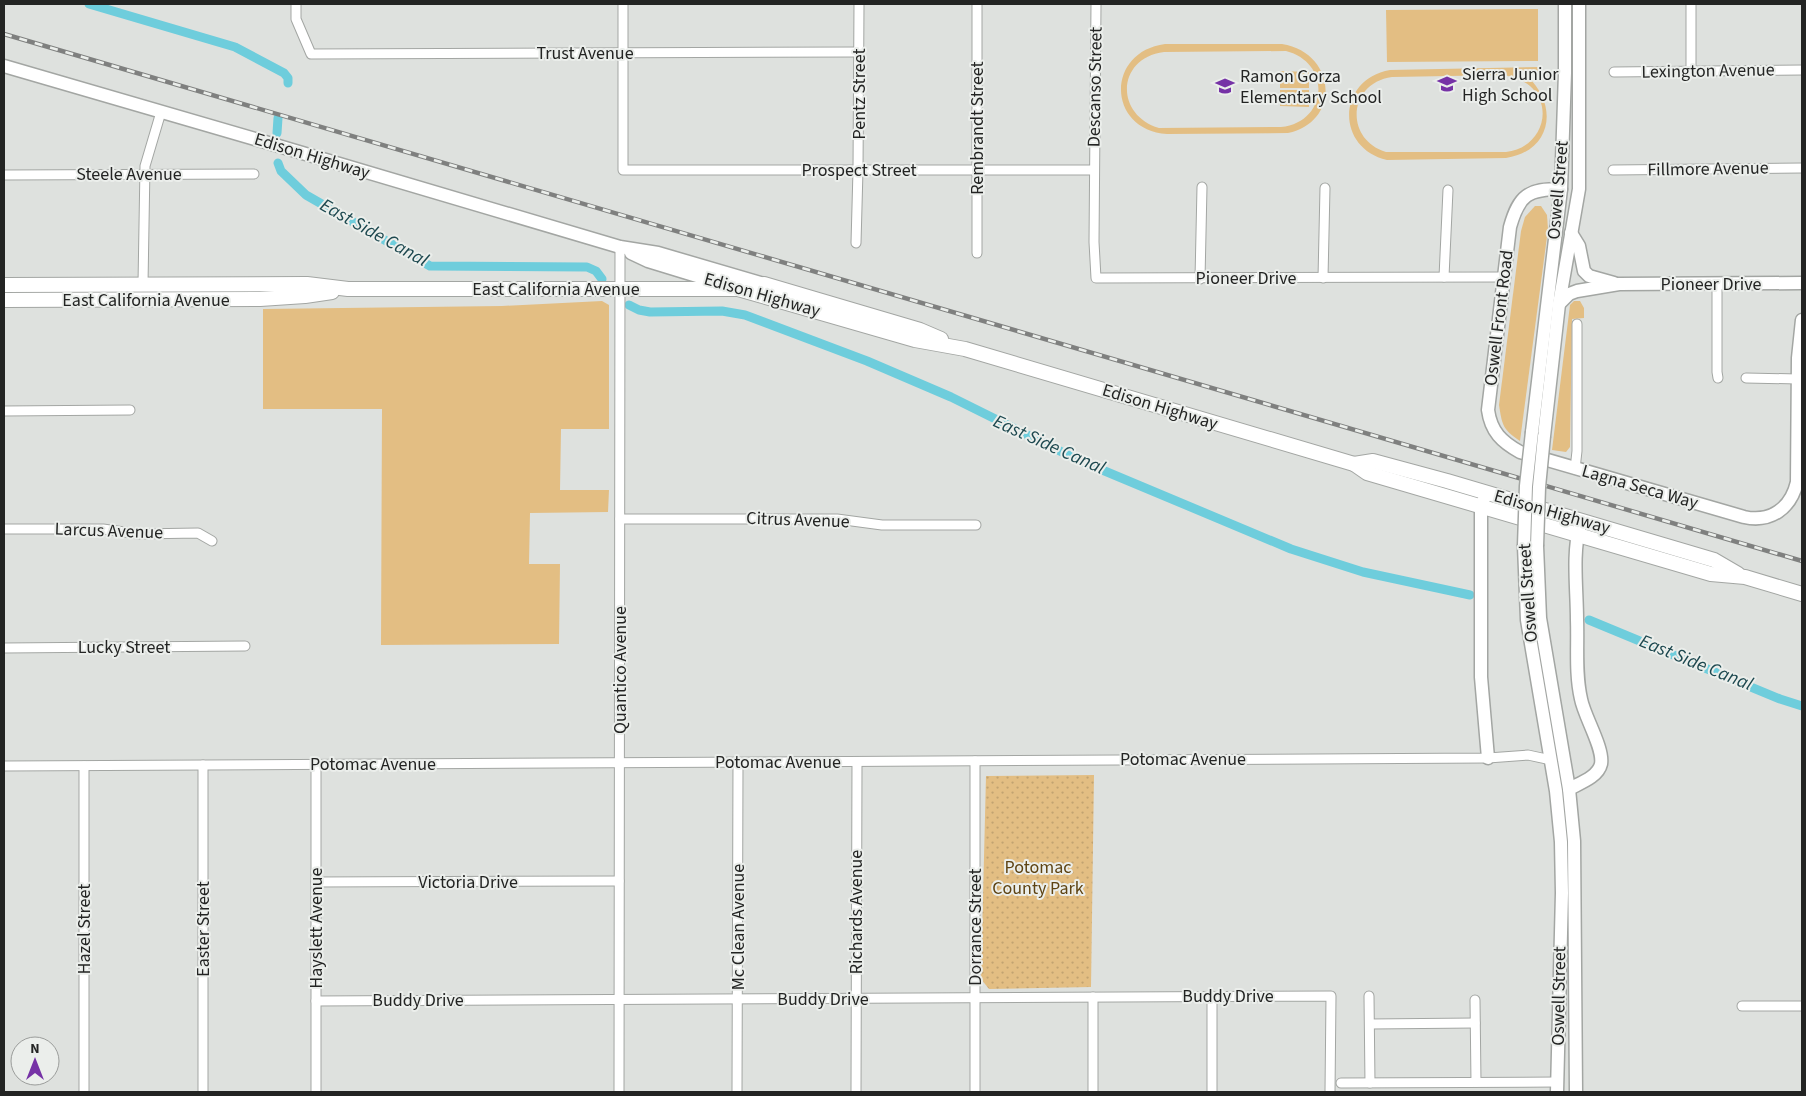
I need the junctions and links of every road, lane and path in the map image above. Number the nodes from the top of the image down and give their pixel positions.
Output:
1 (296, 4) edge
2 (623, 4) edge
3 (859, 4) edge
4 (977, 4) edge
5 (1096, 4) edge
6 (1565, 4) edge
7 (1579, 4) edge
8 (1691, 4) edge
9 (624, 52) junction
10 (859, 52) junction
11 (4, 66) edge
12 (1802, 70) edge
13 (1691, 71) junction
14 (1614, 72) dead end
15 (161, 112) junction
16 (1802, 168) edge
17 (858, 170) junction
18 (977, 170) junction
19 (1094, 170) junction
20 (1613, 170) dead end
21 (145, 174) junction
22 (254, 174) dead end
23 (4, 175) edge
24 (1202, 187) dead end
25 (1325, 188) dead end
26 (1561, 189) junction
27 (1448, 190) dead end
28 (1571, 233) junction
29 (856, 243) dead end
30 (620, 247) junction
31 (977, 253) dead end
32 (1444, 277) junction
33 (1504, 277) junction
34 (1323, 278) junction
35 (1200, 279) junction
36 (1802, 283) edge
37 (143, 284) junction
38 (764, 284) junction
39 (1619, 284) junction
40 (1717, 284) junction
41 (4, 285) edge
42 (348, 289) junction
43 (620, 289) junction
44 (738, 289) junction
45 (4, 300) edge
46 (64, 300) junction
47 (1559, 304) junction
48 (1802, 320) edge
49 (1578, 324) dead end
50 (965, 349) junction
51 (1718, 378) dead end
52 (1746, 378) dead end
53 (1798, 378) junction
54 (130, 410) dead end
55 (4, 411) edge
56 (1538, 434) junction
57 (1535, 458) joint
58 (1354, 464) junction
59 (1575, 469) junction
60 (1485, 493) junction
61 (1481, 507) junction
62 (620, 519) junction
63 (1581, 521) junction
64 (976, 525) dead end
65 (4, 529) edge
66 (1577, 535) junction
67 (212, 541) dead end
68 (1745, 577) junction
69 (1802, 594) edge
70 (245, 646) dead end
71 (4, 648) edge
72 (1488, 758) junction
73 (1551, 760) junction
74 (975, 761) junction
75 (738, 762) junction
76 (857, 762) junction
77 (619, 763) junction
78 (316, 764) junction
79 (203, 765) junction
80 (4, 766) edge
81 (84, 766) junction
82 (1569, 789) junction
83 (619, 881) junction
84 (316, 882) junction
85 (1560, 964) junction
86 (1212, 996) junction
87 (1369, 996) dead end
88 (1093, 997) junction
89 (856, 998) junction
90 (975, 998) junction
91 (738, 999) junction
92 (619, 1000) junction
93 (1475, 1000) dead end
94 (316, 1001) junction
95 (1742, 1006) dead end
96 (1802, 1006) edge
97 (1476, 1023) junction
98 (1370, 1024) junction
99 (1576, 1042) junction
100 (1476, 1082) junction
101 (1341, 1083) dead end
102 (1370, 1083) junction
103 (1557, 1087) edge
104 (84, 1092) edge
105 (203, 1092) edge
106 (316, 1092) edge
107 (619, 1092) edge
108 (737, 1092) edge
109 (856, 1092) edge
110 (975, 1092) edge
111 (1093, 1092) edge
112 (1212, 1092) edge
113 (1330, 1092) edge
114 (1576, 1092) edge

1 - 9 street, Trust Avenue
2 - 9 street
3 - 10 street, Pentz Street
4 - 18 street, Rembrandt Street
5 - 19 street, Descanso Street
6 - 26 main road, Oswell Street
7 - 28 main road, Oswell Street
8 - 13 street
9 - 10 street, Trust Avenue
9 - 17 street, Prospect Street
10 - 17 street, Pentz Street
11 - 15 main road, Edison Highway
12 - 13 street, Lexington Avenue
13 - 14 street, Lexington Avenue
15 - 21 street
15 - 30 main road, Edison Highway
16 - 20 street, Fillmore Avenue
17 - 18 street, Prospect Street
17 - 29 street, Pentz Street
18 - 19 street, Prospect Street
18 - 31 street, Rembrandt Street
19 - 35 street, Pioneer Drive
21 - 22 street, Steele Avenue
21 - 23 street, Steele Avenue
21 - 37 street
24 - 35 street
25 - 34 street
26 - 33 main road, Oswell Front Road
26 - 56 main road, Oswell Street
27 - 32 street
28 - 39 main road, Pioneer Drive
28 - 47 main road, Oswell Street
30 - 38 main road, Edison Highway
30 - 43 street, Quantico Avenue
30 - 44 main road, Edison Highway
32 - 33 street, Pioneer Drive
32 - 34 street, Pioneer Drive
33 - 57 main road, Oswell Front Road
34 - 35 street, Pioneer Drive
36 - 40 main road, Pioneer Drive
37 - 41 main road, East California Avenue
37 - 42 main road, East California Avenue
37 - 46 main road
38 - 44 main road, East California Avenue
38 - 50 main road, Edison Highway
39 - 40 main road, Pioneer Drive
39 - 47 main road, Pioneer Drive
40 - 51 street
42 - 43 main road, East California Avenue
42 - 46 main road, East California Avenue
43 - 44 main road, East California Avenue
43 - 62 street, Quantico Avenue
44 - 50 main road, Edison Highway
45 - 46 main road, East California Avenue
47 - 56 main road, Oswell Street
48 - 53 main road
49 - 59 street
50 - 58 main road, Edison Highway
52 - 53 street
53 - 59 main road, Lagna Seca Way
54 - 55 street
56 - 73 main road, Oswell Street, bridge
56 - 82 main road, Oswell Street, bridge
57 - 59 main road, Lagna Seca Way
58 - 60 main road, Edison Highway
58 - 61 main road, Edison Highway
60 - 61 main road
60 - 63 main road, Edison Highway
61 - 66 main road, Edison Highway
61 - 72 main road
62 - 64 street, Citrus Avenue
62 - 77 street, Quantico Avenue
63 - 66 main road
63 - 68 main road, Edison Highway
65 - 67 street, Larcus Avenue
66 - 68 main road, Edison Highway
66 - 82 main road
68 - 69 main road, Edison Highway
70 - 71 street, Lucky Street
72 - 73 street, Potomac Avenue
72 - 74 street, Potomac Avenue
73 - 85 main road, Oswell Street
74 - 76 street, Potomac Avenue
74 - 90 street, Dorrance Street
75 - 76 street, Potomac Avenue
75 - 77 street, Potomac Avenue
75 - 91 street, Mc Clean Avenue
76 - 89 street, Richards Avenue
77 - 78 street, Potomac Avenue
77 - 83 street, Quantico Avenue
78 - 79 street, Potomac Avenue
78 - 84 street, Hayslett Avenue
79 - 81 street, Potomac Avenue
79 - 105 street, Easter Street
80 - 81 street, Potomac Avenue
81 - 104 street, Hazel Street
82 - 99 main road, Oswell Street
83 - 84 street, Victoria Drive
83 - 92 street, Quantico Avenue
84 - 94 street, Hayslett Avenue
85 - 99 main road
85 - 103 main road, Oswell Street
86 - 88 street, Buddy Drive
86 - 112 street
86 - 113 street, Buddy Drive
87 - 98 street
88 - 90 street, Buddy Drive
88 - 111 street
89 - 90 street, Buddy Drive
89 - 91 street, Buddy Drive
89 - 109 street, Richards Avenue
90 - 110 street, Dorrance Street
91 - 92 street, Buddy Drive
91 - 108 street, Mc Clean Avenue
92 - 94 street, Buddy Drive
92 - 107 street, Quantico Avenue
93 - 97 street
94 - 106 street, Hayslett Avenue
95 - 96 street
97 - 98 street
97 - 100 street
98 - 102 street
99 - 114 main road, Oswell Street
100 - 102 street
100 - 103 street
101 - 102 street

